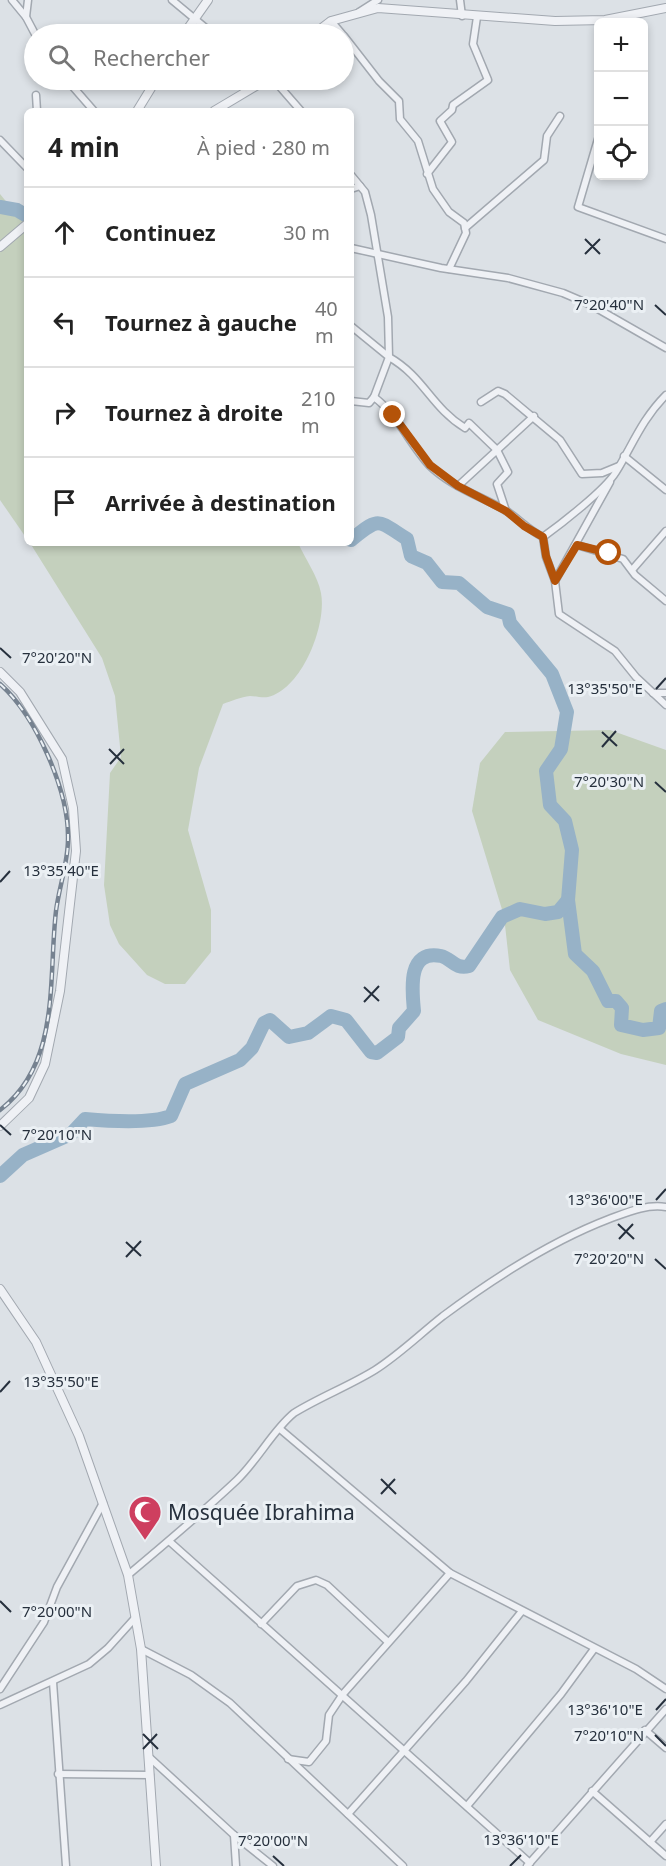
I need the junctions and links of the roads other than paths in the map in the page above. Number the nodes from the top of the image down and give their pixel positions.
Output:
1 (12, 0) edge
2 (28, 0) edge
3 (172, 0) edge
4 (208, 0) edge
5 (378, 0) edge
6 (460, 0) edge
7 (666, 8) edge
8 (354, 16) junction
9 (462, 16) junction
10 (26, 17) junction
11 (477, 17) junction
12 (624, 18) edge
13 (193, 20) junction
14 (594, 20) edge
15 (332, 21) junction
16 (30, 24) edge
17 (190, 24) edge
18 (199, 24) edge
19 (328, 24) edge
20 (334, 24) edge
21 (354, 49) edge
22 (76, 90) edge
23 (150, 90) edge
24 (249, 90) edge
25 (282, 90) edge
26 (36, 95) dead end
27 (37, 108) edge
28 (91, 108) edge
29 (138, 108) edge
30 (219, 108) edge
31 (297, 108) edge
32 (560, 116) dead end
33 (0, 140) edge
34 (594, 153) edge
35 (24, 165) edge
36 (427, 174) junction
37 (354, 179) edge
38 (360, 186) junction
39 (354, 188) edge
40 (24, 227) edge
41 (465, 228) junction
42 (666, 239) edge
43 (0, 247) edge
44 (354, 249) edge
45 (376, 254) junction
46 (449, 269) junction
47 (354, 328) edge
48 (666, 348) edge
49 (390, 357) junction
50 (666, 395) edge
51 (374, 397) junction
52 (354, 401) edge
53 (481, 402) dead end
54 (534, 416) junction
55 (497, 450) junction
56 (624, 456) junction
57 (620, 465) junction
58 (615, 474) junction
59 (458, 486) junction
60 (666, 490) edge
61 (506, 511) junction
62 (666, 531) edge
63 (543, 537) junction
64 (577, 545) junction
65 (632, 570) junction
66 (555, 581) junction
67 (666, 601) edge
68 (0, 672) edge
69 (653, 693) junction
70 (666, 693) edge
71 (666, 705) edge
72 (0, 1125) edge
73 (666, 1207) edge
74 (0, 1289) edge
75 (280, 1429) junction
76 (104, 1502) junction
77 (169, 1541) junction
78 (450, 1573) junction
79 (128, 1575) junction
80 (522, 1611) junction
81 (135, 1618) junction
82 (261, 1624) junction
83 (388, 1642) junction
84 (141, 1649) junction
85 (594, 1650) junction
86 (53, 1682) junction
87 (0, 1689) edge
88 (666, 1689) edge
89 (343, 1694) junction
90 (0, 1706) edge
91 (666, 1709) edge
92 (645, 1730) junction
93 (666, 1748) edge
94 (405, 1750) junction
95 (149, 1757) junction
96 (288, 1759) junction
97 (58, 1774) junction
98 (150, 1775) junction
99 (592, 1791) junction
100 (467, 1806) junction
101 (348, 1814) junction
102 (666, 1824) edge
103 (234, 1834) junction
104 (650, 1842) junction
105 (666, 1856) edge
106 (528, 1864) edge
107 (66, 1866) edge
108 (156, 1866) edge
109 (236, 1866) edge
110 (273, 1866) edge
111 (403, 1866) edge

1 - 10 street
2 - 10 street
3 - 13 street
4 - 13 street
5 - 8 street
6 - 9 street
7 - 12 street
8 - 9 street
8 - 15 street
9 - 11 street
10 - 16 street
11 - 14 street
11 - 36 street
13 - 17 street
13 - 18 street
15 - 19 street
15 - 20 street
21 - 36 street
22 - 28 street
23 - 29 street
24 - 30 street
25 - 31 street
26 - 27 street
32 - 41 street
33 - 35 street
34 - 42 street
36 - 41 street
37 - 38 street
38 - 39 street
38 - 45 street
40 - 43 street
41 - 46 street
44 - 45 street
45 - 46 street
45 - 49 street
46 - 48 street
47 - 49 street
49 - 51 street
49 - 55 street
50 - 56 street
51 - 52 street
51 - 59 street
53 - 54 street
54 - 55 street
54 - 57 street
55 - 59 street
55 - 61 street
56 - 57 street
56 - 60 street
57 - 58 street
58 - 63 street
58 - 64 street
59 - 61 street
61 - 63 street
62 - 65 street
63 - 66 street
64 - 65 street
64 - 66 street
65 - 67 street
66 - 69 street
68 - 72 street
69 - 70 street
69 - 71 street
73 - 75 street
74 - 76 street
75 - 77 street
75 - 78 street
76 - 79 street
76 - 87 street
77 - 79 street
77 - 82 street
78 - 80 street
78 - 83 street
79 - 81 street
80 - 85 street
80 - 94 street
81 - 84 street
81 - 86 street
82 - 83 street
82 - 89 street
83 - 89 street
84 - 95 street
84 - 96 street
85 - 88 street
85 - 100 street
86 - 90 street
86 - 97 street
89 - 94 street
89 - 96 street
91 - 92 street
92 - 93 street
92 - 99 street
94 - 100 street
94 - 101 street
95 - 98 street
95 - 103 street
96 - 101 street
97 - 98 street
97 - 107 street
98 - 108 street
99 - 104 street
99 - 106 street
100 - 106 street
101 - 111 street
102 - 104 street
103 - 109 street
103 - 110 street
104 - 105 street

